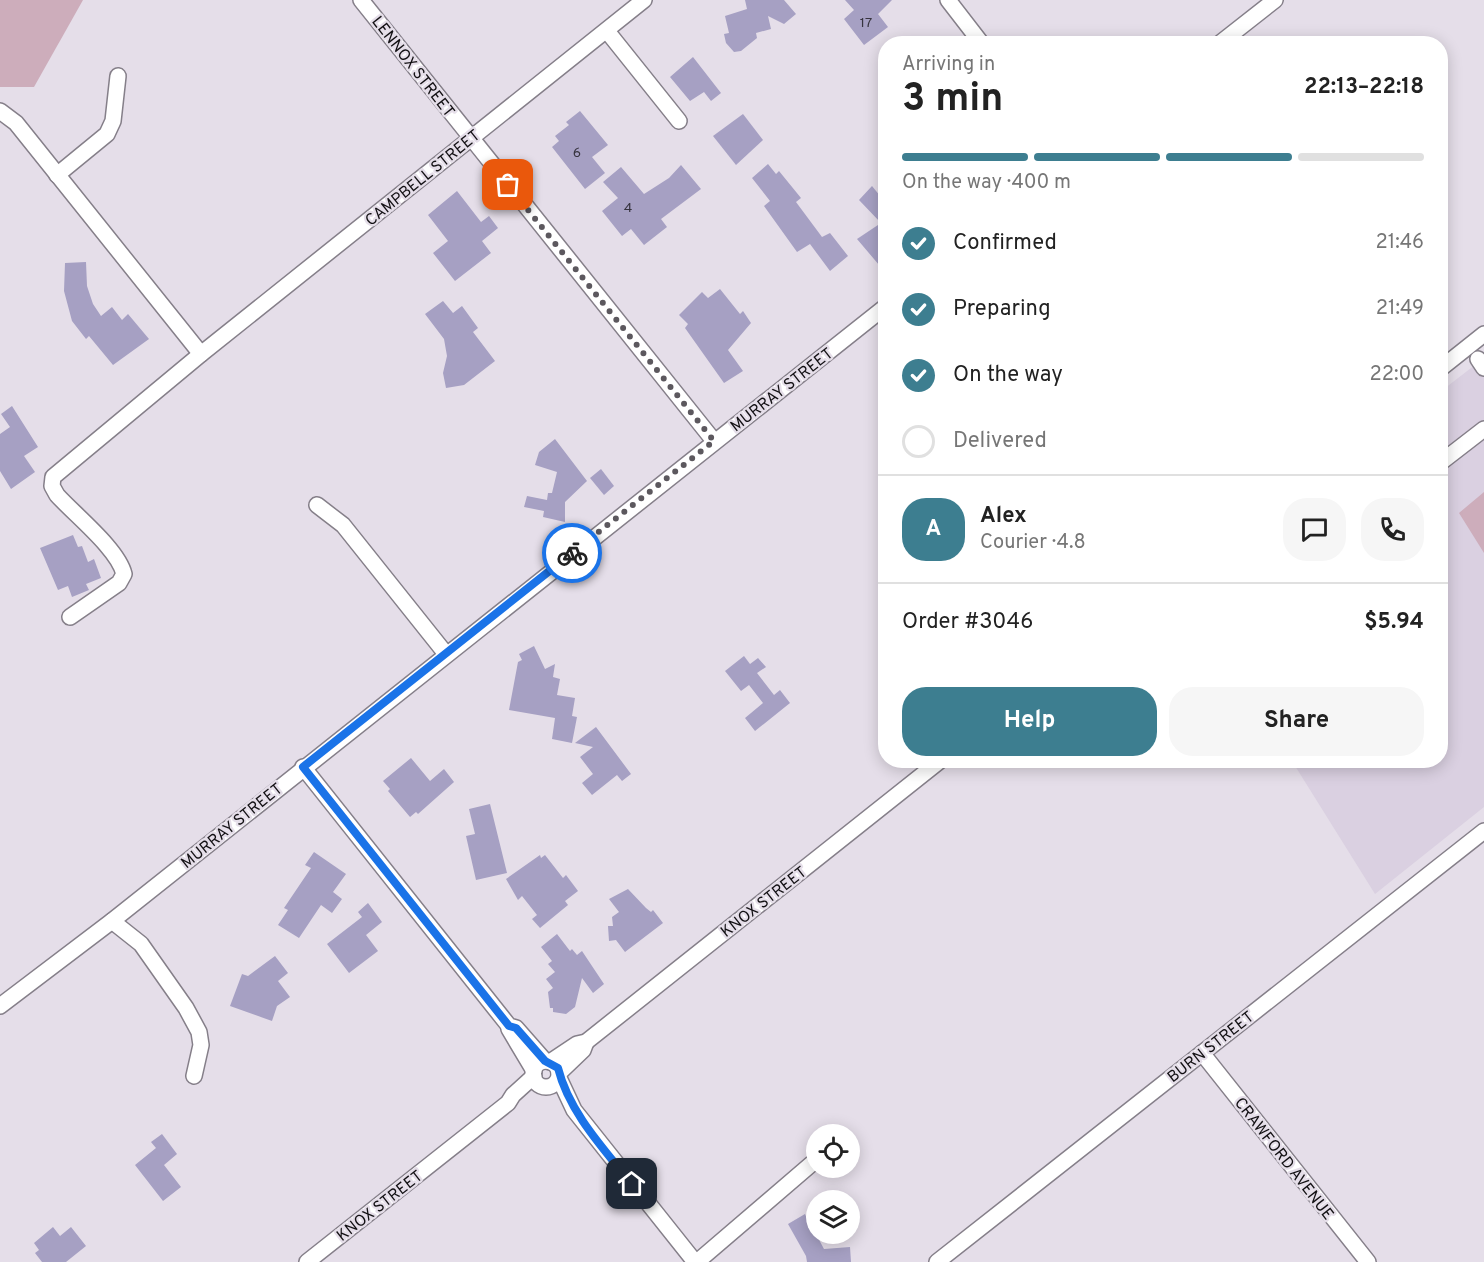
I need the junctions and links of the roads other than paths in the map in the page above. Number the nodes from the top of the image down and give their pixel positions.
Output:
1 (361, 0) edge
2 (644, 0) edge
3 (948, 0) edge
4 (1275, 0) edge
5 (607, 31) junction
6 (976, 36) edge
7 (1229, 36) edge
8 (118, 76) dead end
9 (0, 111) edge
10 (679, 121) dead end
11 (470, 138) junction
12 (57, 175) junction
13 (878, 312) edge
14 (1484, 334) edge
15 (201, 354) junction
16 (1448, 363) edge
17 (1484, 429) edge
18 (714, 441) junction
19 (1448, 457) edge
20 (317, 505) dead end
21 (70, 617) dead end
22 (446, 654) junction
23 (303, 767) junction
24 (931, 768) edge
25 (1484, 831) edge
26 (112, 921) junction
27 (0, 1006) edge
28 (1203, 1053) junction
29 (546, 1074) junction
30 (194, 1076) dead end
31 (806, 1168) edge
32 (1366, 1261) edge
33 (307, 1262) edge
34 (696, 1262) edge
35 (937, 1262) edge

1 - 11 street, LENNOX STREET
2 - 5 street, CAMPBELL STREET
3 - 6 street
4 - 7 street
5 - 10 street
5 - 11 street, CAMPBELL STREET
8 - 12 street
9 - 12 street
11 - 15 street, CAMPBELL STREET
11 - 18 street, LENNOX STREET
12 - 15 street
13 - 18 street, MURRAY STREET
14 - 16 street
15 - 21 street, CAMPBELL STREET
17 - 19 street
18 - 22 street, MURRAY STREET
20 - 22 street
22 - 23 street, MURRAY STREET
23 - 26 street, MURRAY STREET
23 - 29 street
24 - 29 street, KNOX STREET
25 - 28 street, BURN STREET
26 - 27 street, MURRAY STREET
26 - 30 street
28 - 32 street, CRAWFORD AVENUE
28 - 35 street, BURN STREET
29 - 33 street, KNOX STREET
29 - 34 street
31 - 34 street

